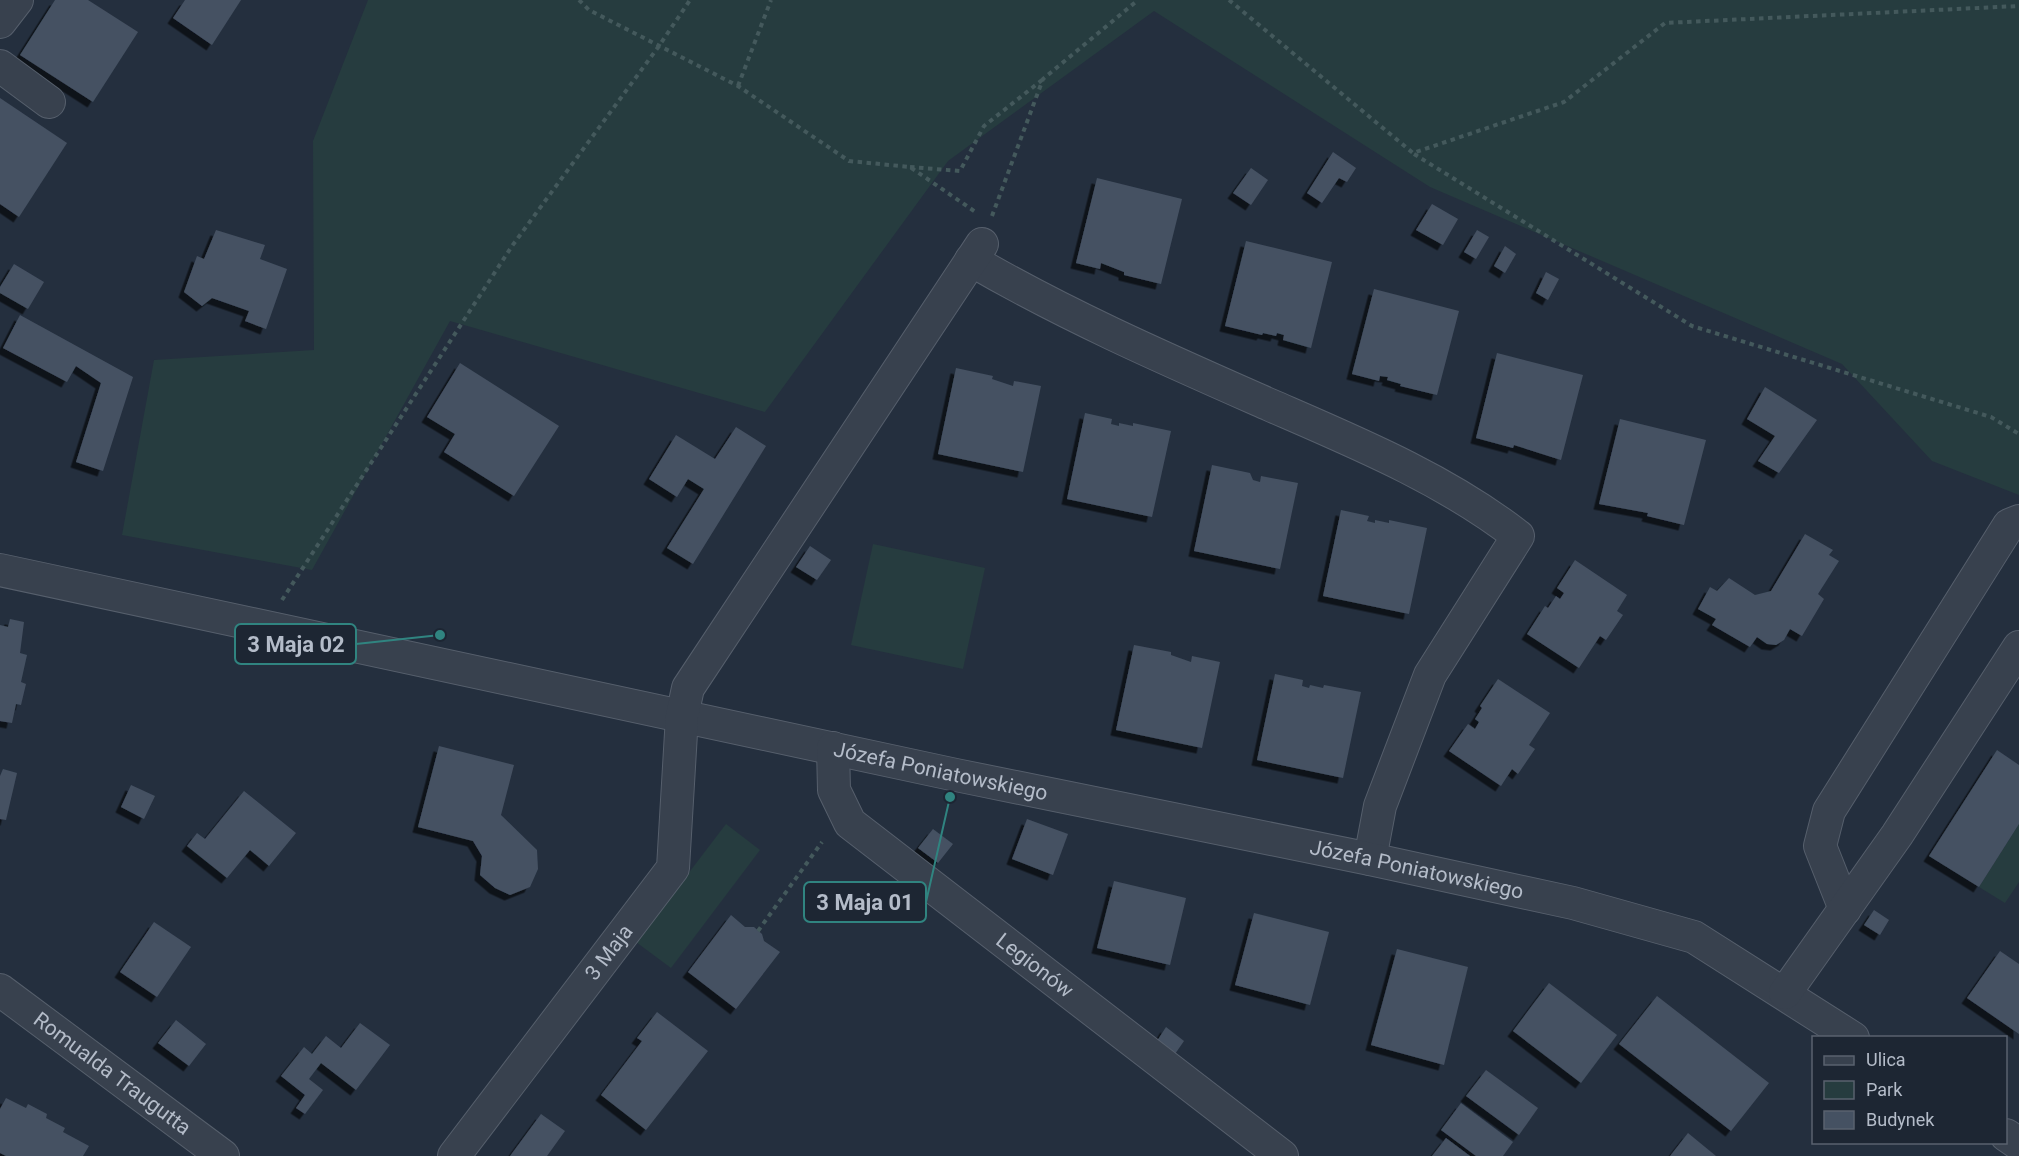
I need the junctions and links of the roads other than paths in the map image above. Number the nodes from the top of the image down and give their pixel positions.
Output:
1 (17, 0) edge
2 (0, 22) edge
3 (0, 66) edge
4 (49, 102) dead end
5 (2019, 521) edge
6 (0, 570) edge
7 (2019, 647) edge
8 (682, 716) junction
9 (832, 748) junction
10 (1370, 859) junction
11 (1845, 909) junction
12 (0, 990) edge
13 (1785, 993) junction
14 (1850, 1036) edge
15 (223, 1156) edge
16 (454, 1156) edge
17 (1282, 1156) edge

1 - 2 street
3 - 4 street
5 - 11 street
6 - 8 street, Józefa Poniatowskiego
7 - 11 street
8 - 9 street, Józefa Poniatowskiego
8 - 10 street, 3 Maja
8 - 16 street, 3 Maja
9 - 10 street, Józefa Poniatowskiego
9 - 17 street, Legionów
10 - 13 street, Józefa Poniatowskiego
11 - 13 street
12 - 15 street, Romualda Traugutta
13 - 14 street, Józefa Poniatowskiego

